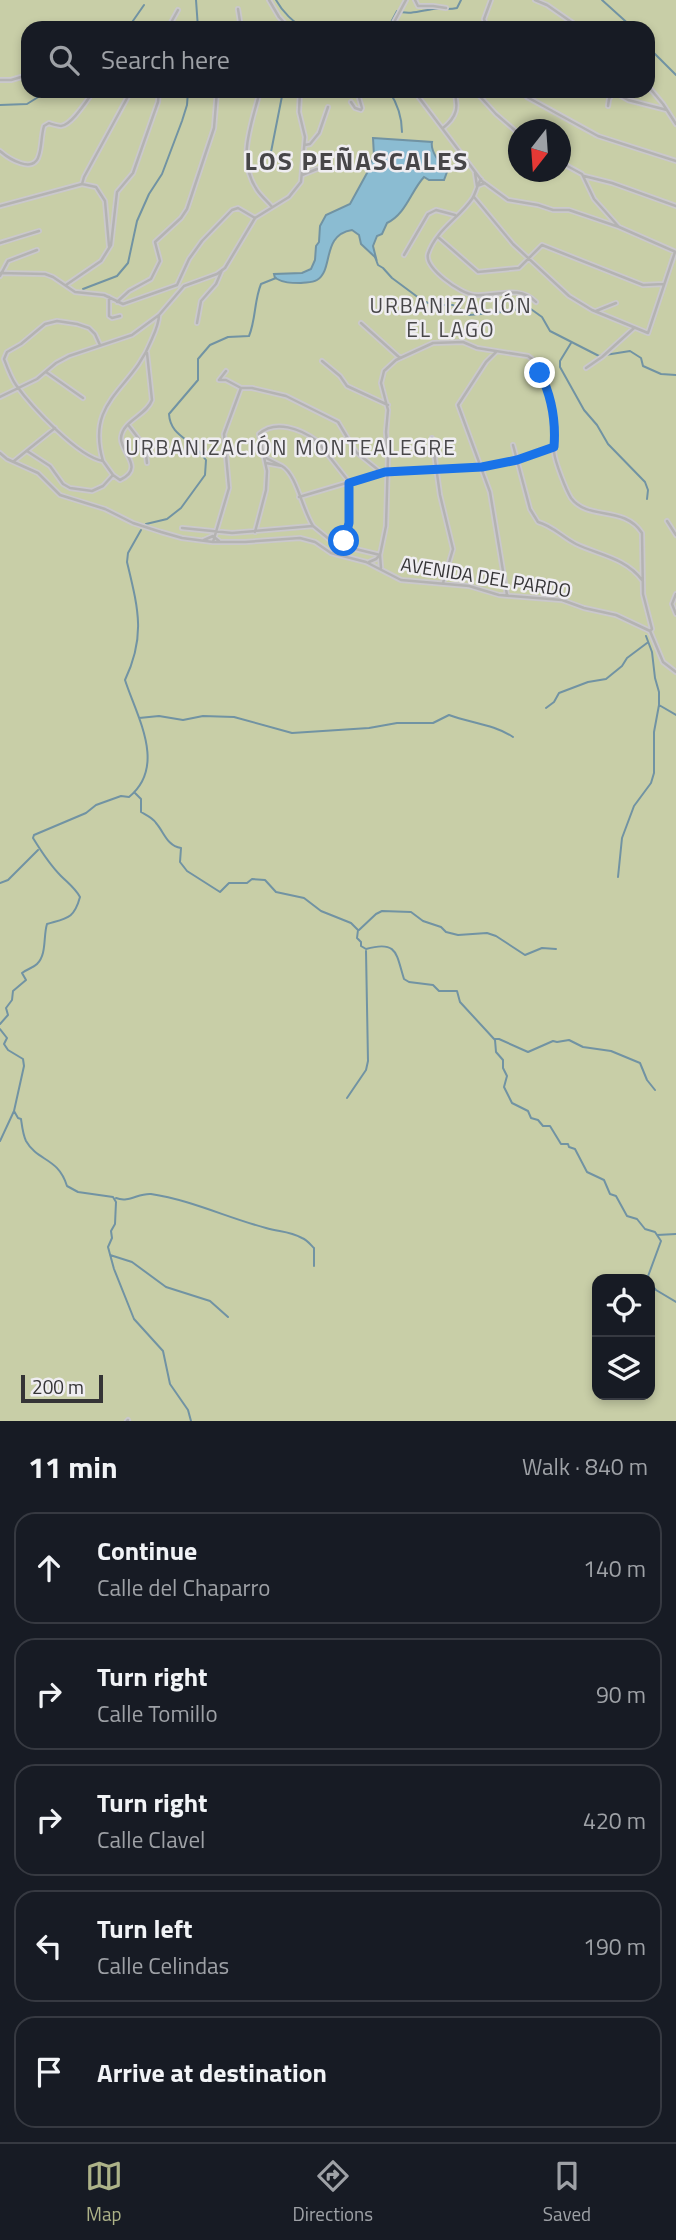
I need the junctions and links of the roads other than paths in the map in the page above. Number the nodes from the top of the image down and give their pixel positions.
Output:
1 (269, 0) edge
2 (406, 0) edge
3 (415, 0) edge
4 (491, 0) edge
5 (534, 0) edge
6 (446, 8) dead end
7 (238, 9) dead end
8 (178, 10) dead end
9 (172, 21) edge
10 (240, 21) edge
11 (283, 21) edge
12 (395, 21) edge
13 (485, 21) edge
14 (570, 21) edge
15 (21, 77) edge
16 (0, 80) edge
17 (655, 95) edge
18 (88, 98) edge
19 (127, 98) edge
20 (158, 98) edge
21 (216, 98) edge
22 (258, 98) edge
23 (300, 98) edge
24 (359, 98) edge
25 (419, 98) edge
26 (456, 98) edge
27 (481, 98) edge
28 (529, 98) edge
29 (610, 98) edge
30 (624, 98) edge
31 (351, 102) dead end
32 (608, 106) dead end
33 (328, 107) dead end
34 (667, 110) junction
35 (508, 124) edge
36 (676, 124) edge
37 (443, 128) junction
38 (305, 145) junction
39 (0, 151) edge
40 (676, 161) edge
41 (571, 168) edge
42 (317, 169) dead end
43 (475, 172) junction
44 (302, 176) junction
45 (584, 176) junction
46 (481, 179) junction
47 (485, 183) junction
48 (82, 184) junction
49 (477, 186) junction
50 (474, 197) junction
51 (0, 206) edge
52 (676, 206) edge
53 (272, 207) junction
54 (457, 215) junction
55 (255, 218) junction
56 (619, 228) junction
57 (39, 231) dead end
58 (113, 236) junction
59 (438, 237) junction
60 (109, 240) junction
61 (0, 243) edge
62 (108, 249) junction
63 (37, 250) dead end
64 (676, 252) edge
65 (404, 255) dead end
66 (529, 259) junction
67 (0, 274) edge
68 (218, 275) junction
69 (664, 284) junction
70 (66, 285) junction
71 (179, 287) junction
72 (109, 297) junction
73 (117, 302) junction
74 (536, 302) dead end
75 (616, 303) dead end
76 (596, 311) junction
77 (159, 315) junction
78 (120, 316) dead end
79 (197, 323) dead end
80 (361, 323) dead end
81 (634, 328) junction
82 (100, 346) junction
83 (497, 351) junction
84 (146, 353) junction
85 (400, 358) junction
86 (321, 361) dead end
87 (586, 368) dead end
88 (226, 371) dead end
89 (46, 372) junction
90 (19, 388) junction
91 (241, 388) junction
92 (0, 397) edge
93 (83, 398) dead end
94 (388, 405) junction
95 (128, 425) junction
96 (55, 428) junction
97 (432, 438) dead end
98 (513, 445) dead end
99 (554, 447) junction
100 (27, 451) junction
101 (0, 453) edge
102 (265, 458) junction
103 (517, 460) junction
104 (103, 461) junction
105 (13, 462) junction
106 (147, 463) dead end
107 (266, 463) junction
108 (282, 466) junction
109 (482, 467) junction
110 (436, 468) junction
111 (386, 472) junction
112 (113, 475) junction
113 (349, 483) junction
114 (299, 497) junction
115 (667, 521) dead end
116 (313, 526) junction
117 (183, 528) dead end
118 (256, 531) junction
119 (214, 535) junction
120 (676, 535) edge
121 (201, 541) junction
122 (213, 542) junction
123 (221, 542) junction
124 (342, 546) junction
125 (380, 555) junction
126 (377, 562) junction
127 (642, 580) junction
128 (443, 583) junction
129 (676, 594) edge
130 (507, 595) junction
131 (676, 614) edge
132 (650, 631) junction
133 (676, 673) edge

1 - 11 street
2 - 12 street
3 - 6 street
4 - 13 street
5 - 14 street
7 - 10 street
8 - 9 street
15 - 16 street
17 - 34 street
18 - 39 street
19 - 48 street
20 - 58 street
21 - 73 street
22 - 53 street
23 - 38 street
24 - 31 street
25 - 37 street
26 - 37 street
27 - 35 street
28 - 40 street
29 - 32 street
30 - 34 street
33 - 38 street
34 - 36 street
37 - 43 street
38 - 44 street
41 - 45 street
42 - 44 street
43 - 46 street
43 - 49 street
44 - 53 street
45 - 52 street
45 - 56 street
46 - 47 street
46 - 49 street
47 - 49 street
47 - 56 street
48 - 51 street
48 - 60 street
49 - 50 street
50 - 54 street
50 - 66 street
53 - 55 street
54 - 59 street
54 - 65 street
55 - 68 street
55 - 71 street
56 - 64 street
57 - 61 street
58 - 60 street
58 - 62 street
59 - 66 street
59 - 74 street
60 - 62 street
62 - 70 street
63 - 67 street
64 - 69 street
66 - 69 street
66 - 76 street
67 - 70 street
68 - 71 street
68 - 79 street
69 - 81 street
70 - 72 street
71 - 73 street
71 - 77 street
72 - 73 street
72 - 78 street
75 - 76 street
76 - 81 street
77 - 82 street
77 - 84 street
80 - 85 street
81 - 87 street
82 - 89 street
82 - 90 street
83 - 85 street
83 - 99 street
83 - 109 street
84 - 95 street
84 - 104 street
85 - 94 street
86 - 94 street
88 - 91 street
89 - 90 street
89 - 93 street
90 - 92 street
90 - 96 street
91 - 111 street
91 - 119 street
94 - 111 street
95 - 106 street
95 - 112 street
96 - 100 street
96 - 104 street
97 - 110 street
98 - 103 street
99 - 103 street
99 - 127 street
100 - 105 street
100 - 112 street
101 - 105 street, AVENIDA DEL PARDO
102 - 107 street
102 - 108 street
102 - 113 street
103 - 109 street
103 - 127 street
104 - 112 street
105 - 121 street, AVENIDA DEL PARDO
107 - 108 street
107 - 118 street
108 - 114 street
109 - 110 street
109 - 130 street
110 - 111 street
110 - 128 street
111 - 113 street
111 - 125 street
113 - 114 street
113 - 124 street
114 - 116 street
115 - 120 street
116 - 118 street
116 - 124 street
117 - 119 street
118 - 119 street
119 - 121 street
119 - 122 street
119 - 123 street
121 - 122 street, AVENIDA DEL PARDO
122 - 123 street, AVENIDA DEL PARDO
123 - 126 street, AVENIDA DEL PARDO
124 - 125 street
125 - 126 street
126 - 128 street, AVENIDA DEL PARDO
127 - 132 street
128 - 130 street, AVENIDA DEL PARDO
129 - 131 street
130 - 132 street, AVENIDA DEL PARDO
132 - 133 street

